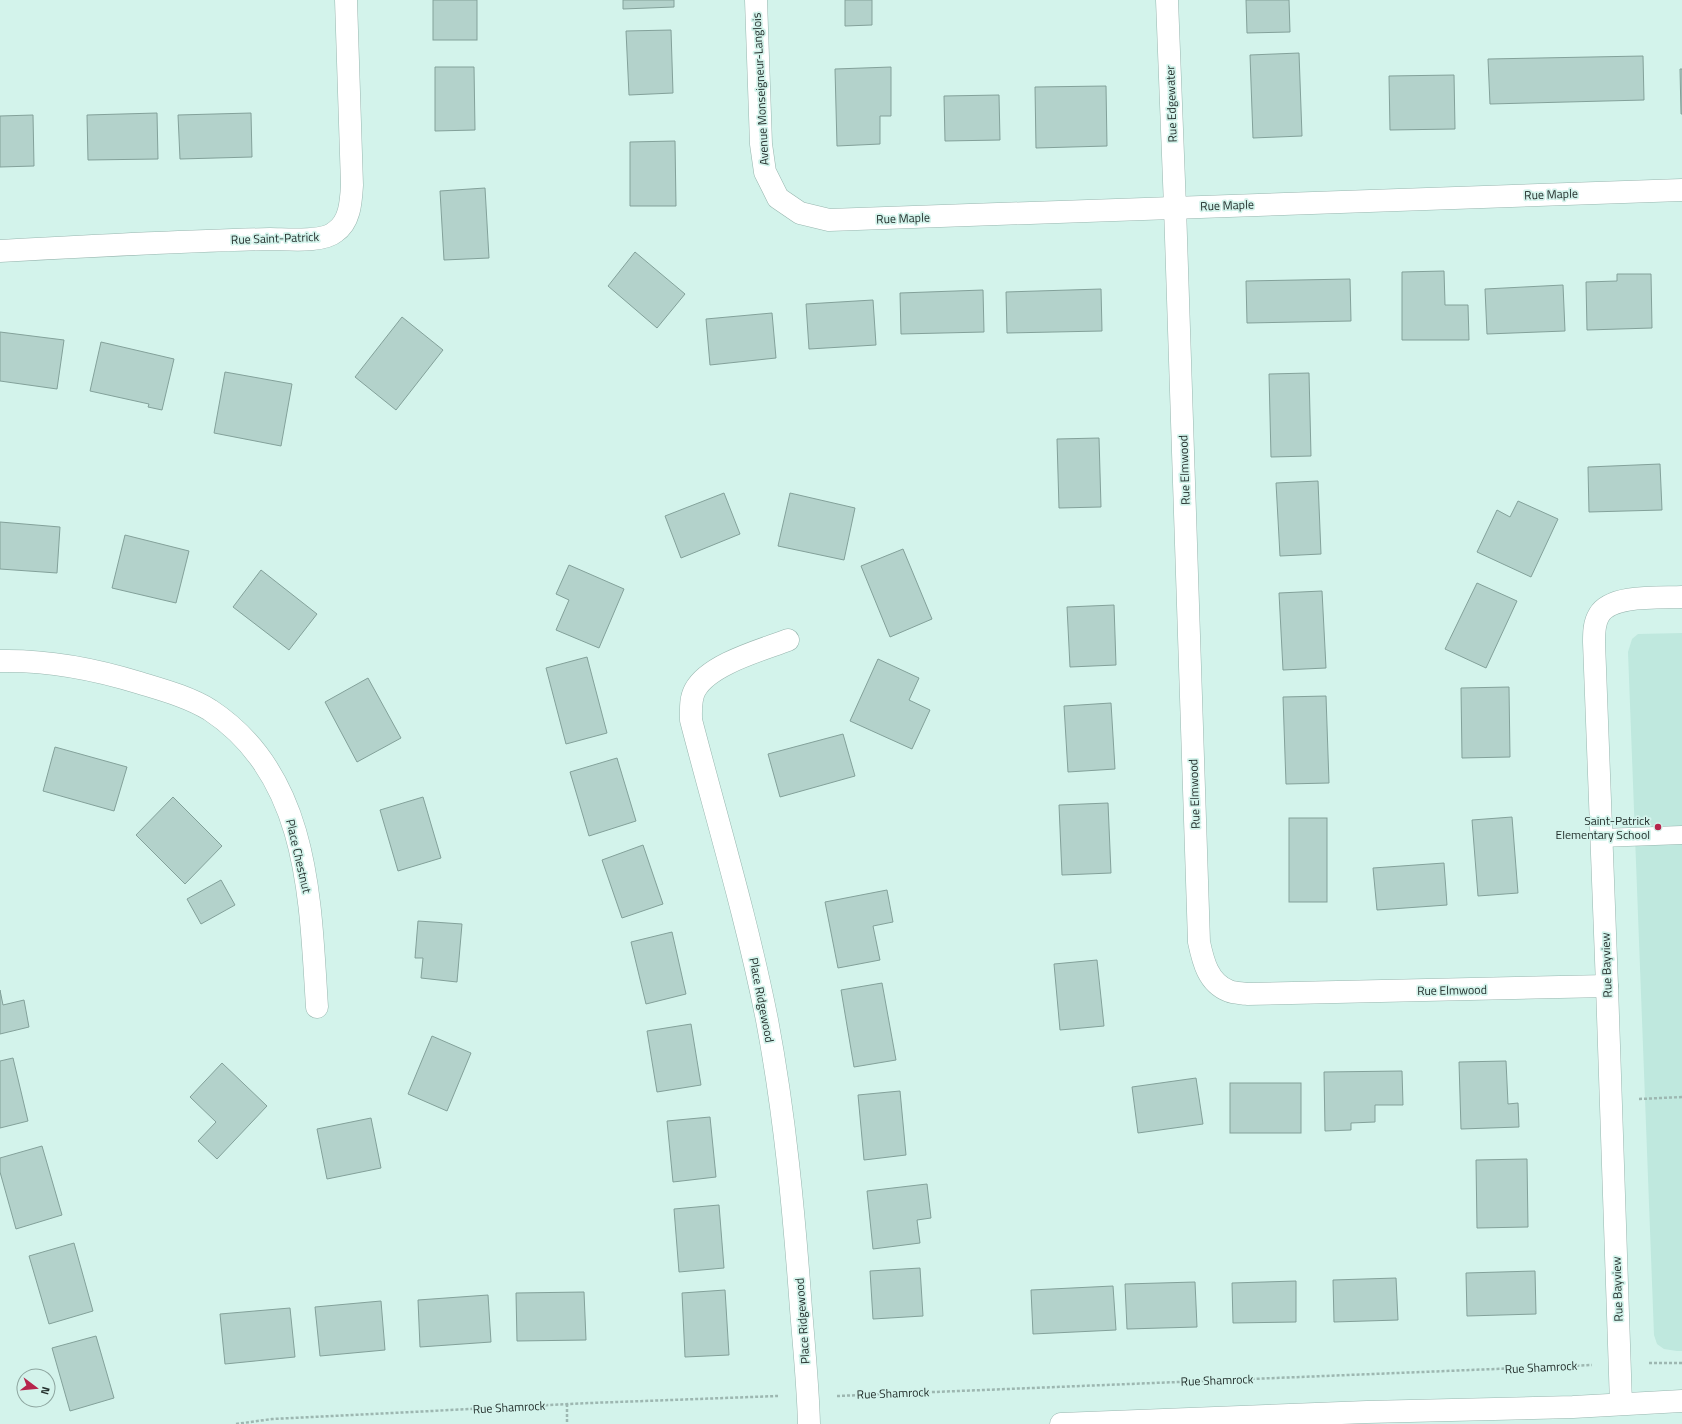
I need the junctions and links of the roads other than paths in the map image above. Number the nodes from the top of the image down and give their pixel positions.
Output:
1 (346, 0) edge
2 (756, 0) edge
3 (1167, 0) edge
4 (1682, 190) edge
5 (778, 198) joint
6 (1175, 207) junction
7 (0, 251) edge
8 (1682, 597) edge
9 (788, 640) dead end
10 (0, 661) edge
11 (1682, 835) edge
12 (1601, 838) junction
13 (1607, 986) junction
14 (317, 1007) dead end
15 (1682, 1401) edge
16 (1621, 1404) junction
17 (1322, 1419) edge
18 (809, 1424) edge
19 (1061, 1424) edge

1 - 7 street, Rue Saint-Patrick
2 - 5 street, Avenue Monseigneur-Langlois
3 - 6 street, Rue Edgewater
4 - 6 street, Rue Maple
5 - 6 street, Rue Maple
6 - 13 street, Rue Elmwood
8 - 12 street, Rue Bayview
9 - 18 street, Place Ridgewood
10 - 14 street, Place Chestnut
11 - 12 lane
12 - 13 street, Rue Bayview
13 - 16 street, Rue Bayview
15 - 16 street
16 - 17 street
17 - 19 street

